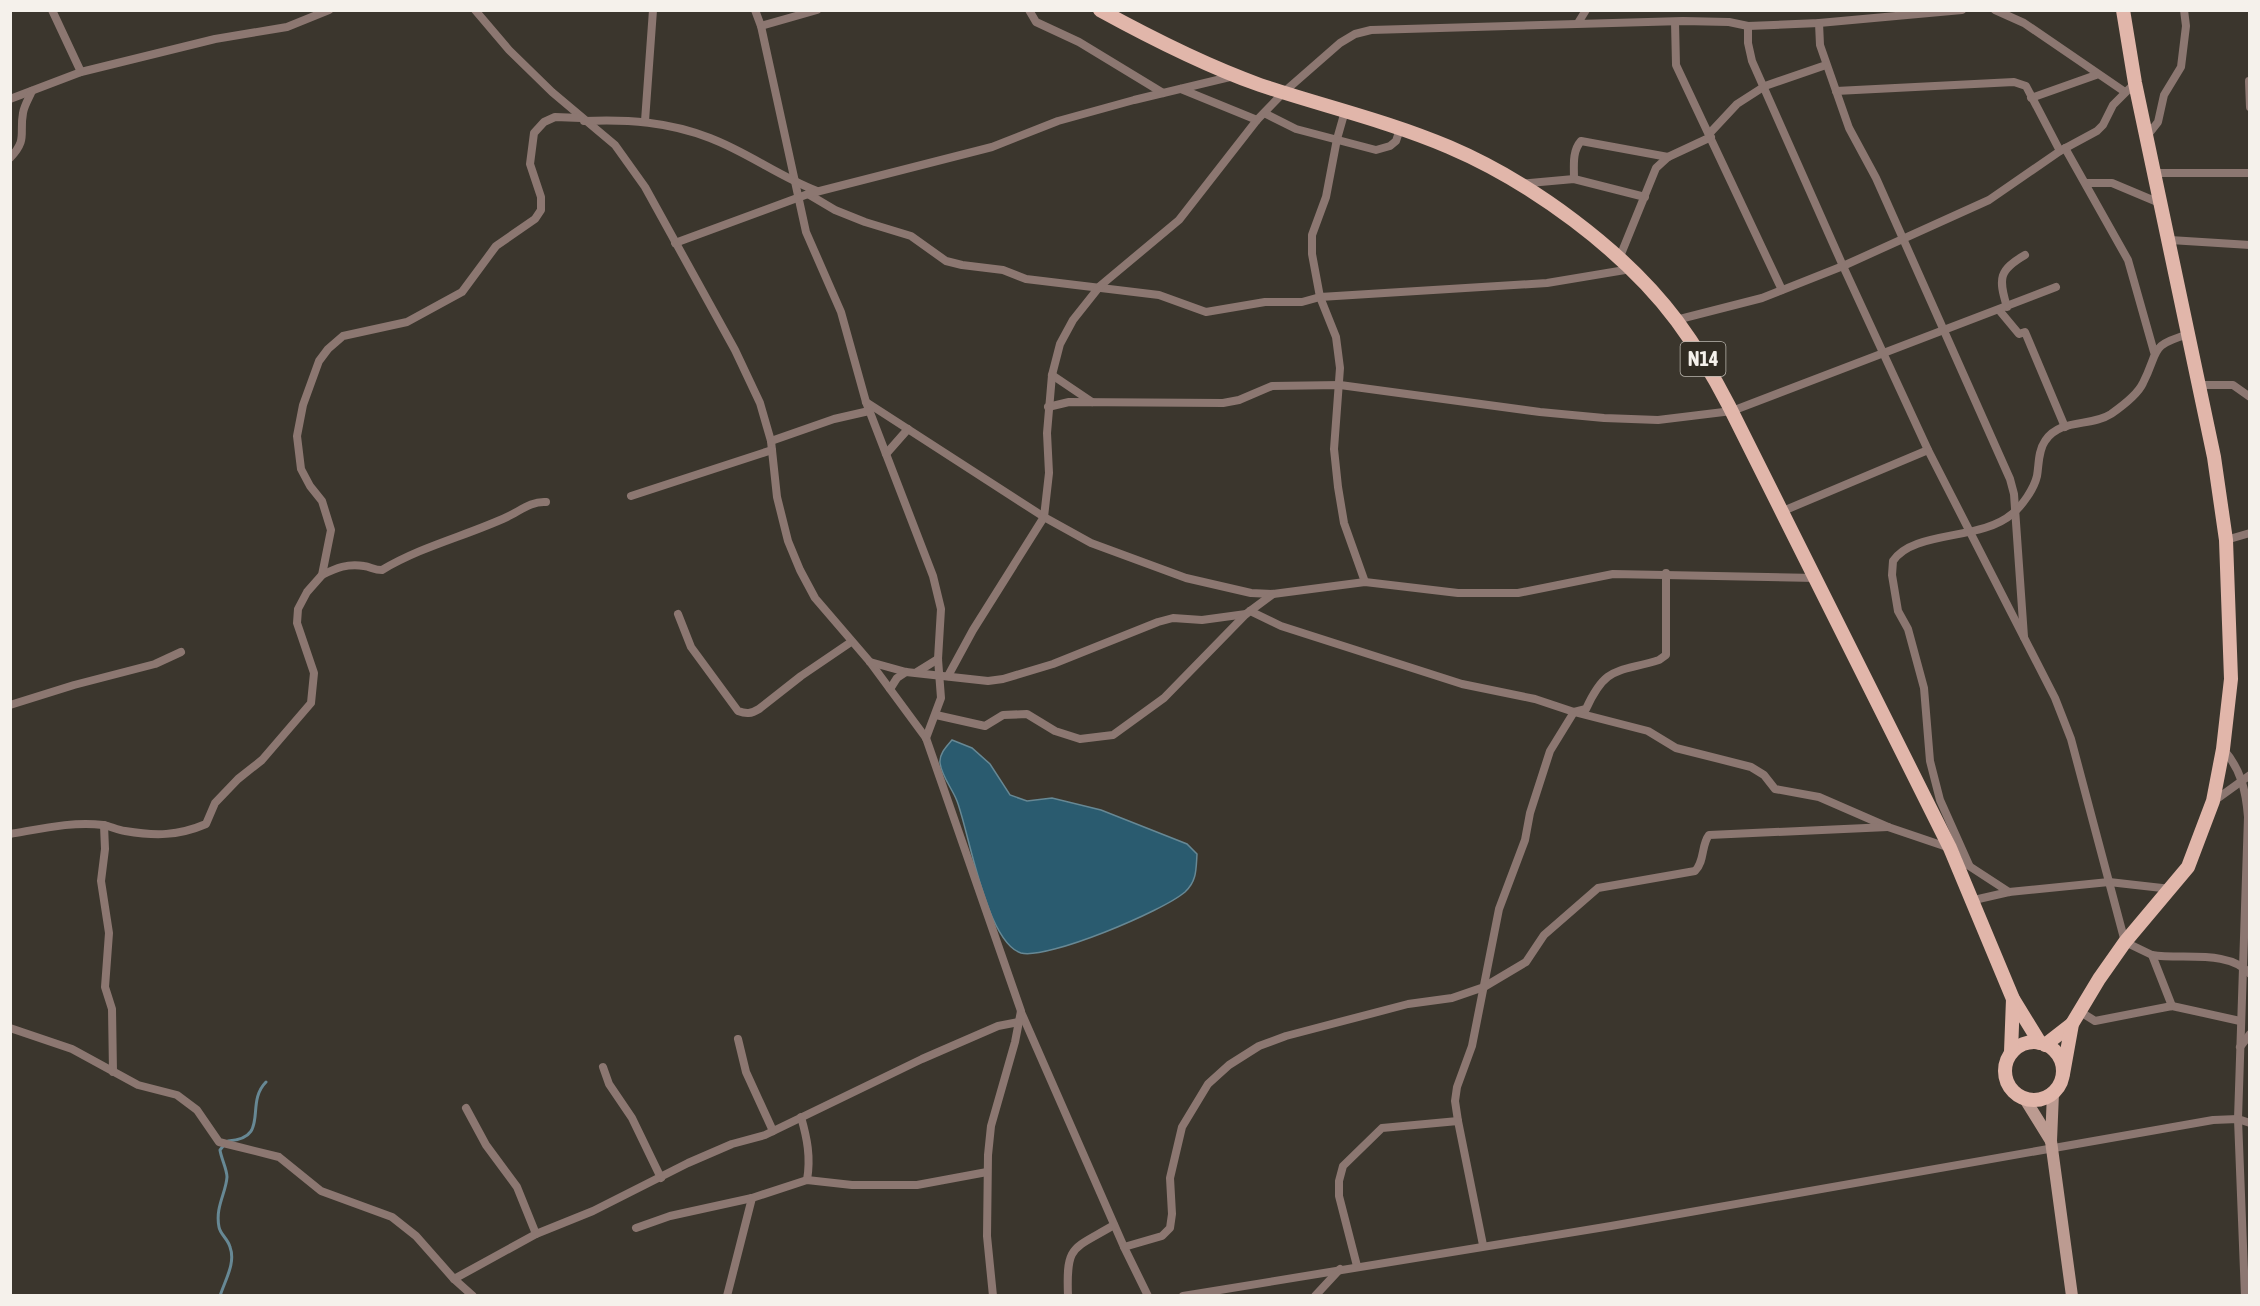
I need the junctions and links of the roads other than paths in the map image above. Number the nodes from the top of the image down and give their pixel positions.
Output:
1 (52, 10) edge
2 (329, 10) edge
3 (475, 10) edge
4 (653, 10) edge
5 (755, 10) edge
6 (817, 10) edge
7 (1029, 10) edge
8 (1100, 10) edge
9 (1586, 10) edge
10 (1682, 10) edge
11 (1833, 10) edge
12 (1962, 10) edge
13 (1995, 10) edge
14 (2123, 10) edge
15 (2184, 10) edge
16 (1679, 22) junction
17 (1831, 22) junction
18 (1578, 23) junction
19 (1819, 24) junction
20 (761, 26) junction
21 (1748, 26) junction
22 (1826, 65) junction
23 (81, 72) junction
24 (1238, 75) junction
25 (2096, 75) junction
26 (2249, 81) edge
27 (1765, 86) junction
28 (2130, 87) junction
29 (1181, 89) junction
30 (32, 91) junction
31 (1836, 91) junction
32 (1284, 92) junction
33 (1163, 93) junction
34 (2031, 98) junction
35 (10, 99) edge
36 (2250, 107) edge
37 (1345, 111) junction
38 (1266, 114) junction
39 (582, 119) junction
40 (1257, 120) junction
41 (645, 122) junction
42 (1400, 129) junction
43 (1710, 136) junction
44 (2147, 136) junction
45 (1337, 139) junction
46 (2063, 150) junction
47 (1668, 157) junction
48 (10, 158) edge
49 (2156, 173) junction
50 (2250, 173) edge
51 (1574, 178) junction
52 (793, 182) junction
53 (2086, 183) junction
54 (1520, 184) junction
55 (818, 191) junction
56 (808, 194) junction
57 (1645, 197) junction
58 (796, 198) junction
59 (2162, 204) junction
60 (1902, 238) junction
61 (2170, 240) junction
62 (675, 243) junction
63 (2250, 245) edge
64 (2025, 255) dead end
65 (1619, 259) junction
66 (1843, 267) junction
67 (1631, 269) junction
68 (1100, 286) junction
69 (2056, 287) dead end
70 (1782, 290) junction
71 (1320, 297) junction
72 (2003, 308) junction
73 (1676, 320) junction
74 (1944, 332) junction
75 (2189, 334) junction
76 (2154, 352) junction
77 (1883, 353) junction
78 (1052, 375) junction
79 (1340, 385) junction
80 (2200, 385) junction
81 (2250, 397) edge
82 (1093, 402) junction
83 (868, 407) junction
84 (1048, 407) junction
85 (1732, 411) junction
86 (2065, 427) junction
87 (908, 429) junction
88 (772, 446) junction
89 (1928, 450) junction
90 (886, 454) junction
91 (631, 496) dead end
92 (546, 502) dead end
93 (1784, 511) junction
94 (2014, 513) junction
95 (1044, 517) junction
96 (2250, 533) edge
97 (1970, 534) junction
98 (2226, 540) junction
99 (1666, 573) junction
100 (322, 575) junction
101 (1816, 578) junction
102 (1365, 582) junction
103 (1273, 594) junction
104 (1248, 613) junction
105 (678, 614) dead end
106 (2024, 640) junction
107 (851, 642) junction
108 (182, 652) dead end
109 (938, 659) junction
110 (870, 662) junction
111 (906, 672) junction
112 (917, 672) junction
113 (944, 675) junction
114 (890, 690) junction
115 (10, 705) edge
116 (1574, 712) junction
117 (936, 715) junction
118 (926, 738) junction
119 (2223, 749) junction
120 (2245, 777) edge
121 (2213, 801) junction
122 (104, 825) junction
123 (1888, 827) junction
124 (10, 834) edge
125 (1953, 853) junction
126 (1969, 864) junction
127 (2109, 882) junction
128 (2170, 889) junction
129 (2009, 892) junction
130 (1974, 900) junction
131 (2125, 942) junction
132 (2152, 955) junction
133 (2242, 965) junction
134 (2250, 974) edge
135 (1484, 987) junction
136 (2013, 999) junction
137 (2172, 1006) junction
138 (1021, 1011) junction
139 (2076, 1018) junction
140 (2241, 1021) junction
141 (1019, 1022) junction
142 (10, 1028) edge
143 (2250, 1034) edge
144 (738, 1039) dead end
145 (2042, 1044) junction
146 (2240, 1047) junction
147 (2012, 1052) junction
148 (603, 1067) dead end
149 (113, 1071) junction
150 (2063, 1074) junction
151 (2053, 1094) junction
152 (2025, 1099) junction
153 (466, 1108) dead end
154 (801, 1117) junction
155 (2238, 1119) junction
156 (1458, 1121) junction
157 (2250, 1123) edge
158 (773, 1131) junction
159 (2051, 1145) junction
160 (987, 1172) junction
161 (661, 1178) junction
162 (807, 1180) junction
163 (752, 1198) junction
164 (1114, 1225) junction
165 (636, 1228) dead end
166 (536, 1234) junction
167 (1483, 1245) junction
168 (1124, 1247) junction
169 (1358, 1266) junction
170 (1340, 1269) junction
171 (454, 1280) junction
172 (473, 1296) edge
173 (727, 1296) edge
174 (993, 1296) edge
175 (1068, 1296) edge
176 (1148, 1296) edge
177 (1183, 1296) edge
178 (1315, 1296) edge
179 (2072, 1296) edge
180 (2245, 1296) edge

1 - 23 street
2 - 23 street
3 - 39 street
4 - 41 street
5 - 20 street
6 - 20 street
7 - 33 street
8 - 24 main road, N14
9 - 18 street
10 - 16 street
11 - 17 street
12 - 17 street
13 - 25 street
14 - 28 main road
15 - 44 street
16 - 18 street
16 - 21 street
16 - 43 street
17 - 19 street
18 - 32 street
19 - 21 street
19 - 22 street
20 - 52 street
21 - 27 street
22 - 27 street
22 - 31 street
23 - 30 street
24 - 29 street
24 - 32 main road, N14
25 - 28 street
25 - 34 street
26 - 36 street
27 - 43 street
27 - 66 street
28 - 44 main road
28 - 46 street
29 - 33 street
29 - 40 street
30 - 35 street
30 - 48 street
31 - 34 street
31 - 60 street
32 - 37 main road, N14
32 - 38 street
33 - 55 street
34 - 46 street
37 - 42 main road, N14
37 - 45 street
38 - 40 street
38 - 45 street
39 - 41 street
39 - 62 street
39 - 100 street
40 - 68 street
41 - 52 street
42 - 45 street
42 - 54 main road, N14
43 - 47 street
43 - 70 street
44 - 49 main road
45 - 71 street
46 - 53 street
46 - 60 street
47 - 51 street
47 - 57 street
49 - 50 street
49 - 59 main road
51 - 54 street
51 - 57 street
52 - 55 street
52 - 58 street
53 - 59 street
53 - 76 street
54 - 65 main road, N14
55 - 56 street
56 - 58 street
56 - 68 street
57 - 65 street
58 - 62 street
58 - 83 street
59 - 61 main road
60 - 66 street
60 - 74 street
61 - 63 street
61 - 75 main road
62 - 88 street
64 - 72 street
65 - 67 main road, N14
66 - 70 street
66 - 77 street
67 - 71 street
67 - 73 main road, N14
68 - 71 street
68 - 78 street
69 - 72 street
70 - 73 street
71 - 79 street
72 - 74 street
72 - 86 street
73 - 85 main road, N14
74 - 77 street
74 - 94 street
75 - 76 street
75 - 80 main road
76 - 86 street
77 - 85 street
77 - 89 street
78 - 82 street
78 - 84 street
79 - 82 street
79 - 85 street
79 - 102 street
80 - 81 street
80 - 98 main road
82 - 84 street
83 - 87 street
83 - 88 street
83 - 90 street
84 - 95 street
85 - 93 main road, N14
86 - 94 street
87 - 90 street
87 - 95 street
88 - 91 street
88 - 107 street
89 - 93 street
89 - 97 street
90 - 109 street
92 - 100 street
93 - 101 main road, N14
94 - 97 street
94 - 106 street
95 - 103 street
95 - 113 street
96 - 98 street
97 - 106 street
97 - 126 street
98 - 119 main road
99 - 101 street
99 - 102 street
99 - 116 street
100 - 122 street
101 - 125 main road, N14
102 - 103 street
103 - 104 street
104 - 113 street
104 - 116 street
104 - 117 street
105 - 107 street
106 - 127 street
107 - 110 street
108 - 115 street
109 - 112 street
109 - 113 street
110 - 111 street
110 - 114 street
111 - 112 street
111 - 114 street
112 - 113 street
113 - 117 street
114 - 118 street
116 - 123 street
116 - 135 street
117 - 118 street
118 - 138 street
119 - 120 street
119 - 121 main road
120 - 121 street
120 - 133 street
121 - 128 main road
122 - 124 street
122 - 149 street
123 - 125 street
123 - 135 street
125 - 126 street
125 - 130 main road, N14
126 - 129 street
127 - 128 street
127 - 129 street
127 - 131 street
128 - 131 main road
129 - 130 street
130 - 136 main road, N14
131 - 132 street
131 - 139 main road
132 - 133 street
132 - 137 street
133 - 134 street
133 - 140 street
135 - 156 street
135 - 168 street
136 - 145 main road, N14
136 - 147 main road, N14
137 - 139 street
137 - 140 street
138 - 141 street
138 - 164 street
139 - 145 main road
139 - 150 main road
140 - 146 street
141 - 154 street
141 - 160 street
142 - 149 street
143 - 146 street
144 - 158 street
145 - 147 main road
145 - 150 main road
146 - 155 street
147 - 152 main road
148 - 161 street
149 - 171 street
150 - 151 main road
151 - 152 main road
151 - 159 main road
152 - 159 main road
153 - 166 street
154 - 158 street
154 - 162 street
155 - 157 street
155 - 159 street
155 - 180 street
156 - 167 street
156 - 169 street
158 - 161 street
159 - 167 street
159 - 179 main road
160 - 162 street
160 - 174 street
161 - 166 street
162 - 163 street
163 - 165 street
163 - 173 street
164 - 168 street
164 - 175 street
166 - 171 street
167 - 169 street
168 - 176 street
169 - 170 street
170 - 177 street
170 - 178 street
171 - 172 street

